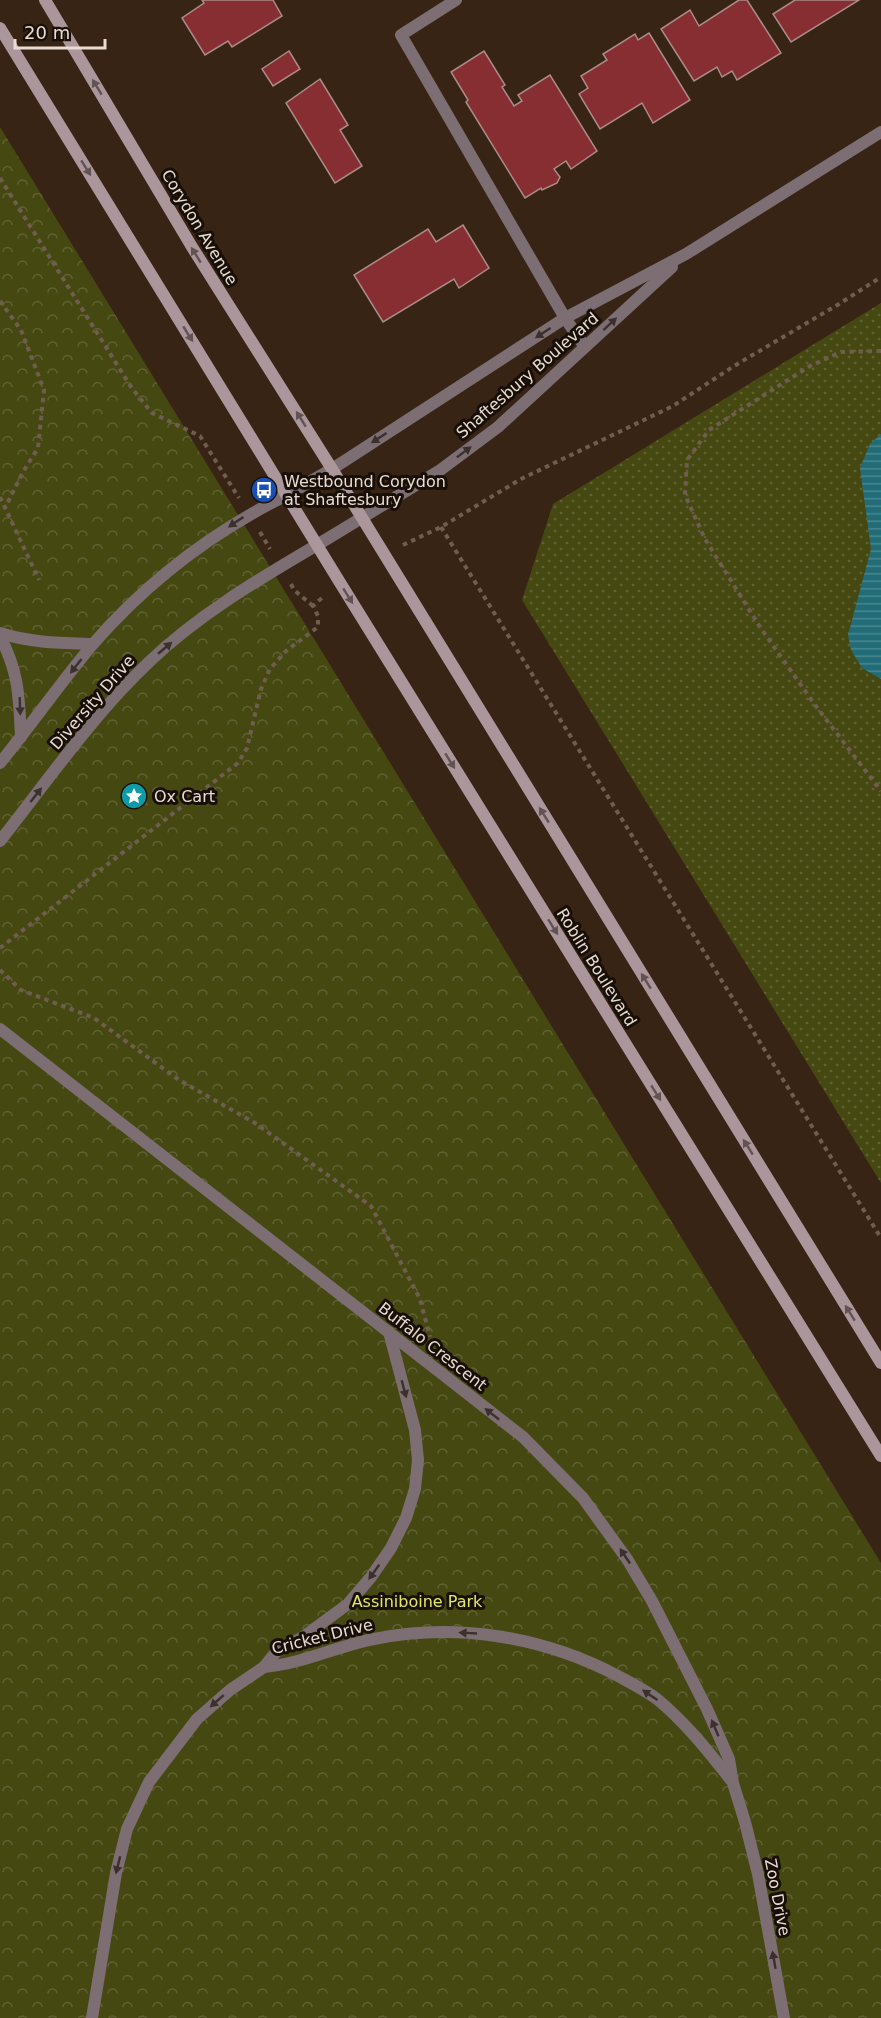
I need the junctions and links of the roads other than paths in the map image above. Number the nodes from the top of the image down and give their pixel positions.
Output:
1 (45, 0) edge
2 (456, 0) edge
3 (0, 28) edge
4 (881, 132) edge
5 (686, 254) junction
6 (565, 318) junction
7 (585, 347) junction
8 (332, 469) junction
9 (287, 495) junction
10 (362, 519) junction
11 (317, 546) junction
12 (0, 635) edge
13 (93, 644) junction
14 (21, 737) junction
15 (0, 763) edge
16 (0, 841) edge
17 (0, 1029) edge
18 (389, 1332) junction
19 (881, 1363) edge
20 (881, 1456) edge
21 (264, 1667) junction
22 (733, 1783) junction
23 (92, 2018) edge
24 (784, 2018) edge

8 -> 1 main road, Corydon Avenue
2 - 6 street
3 -> 9 main road
4 - 5 street, Shaftesbury Boulevard
5 - 6 street, Shaftesbury Boulevard
7 -> 5 street, Shaftesbury Boulevard
6 - 7 street
6 -> 8 street, Shaftesbury Boulevard
10 -> 7 street, Shaftesbury Boulevard
8 - 9 street, Shaftesbury Boulevard
8 - 10 main road, Roblin Boulevard
9 - 11 main road, Roblin Boulevard
9 -> 13 street, Diversity Drive
10 - 11 street, Shaftesbury Boulevard
19 -> 10 main road, Roblin Boulevard
16 -> 11 street, Diversity Drive
11 -> 20 main road, Roblin Boulevard
12 - 13 street
12 -> 14 street
13 -> 14 street, Diversity Drive
14 - 15 street, Diversity Drive
17 - 18 street, Buffalo Crescent
18 -> 21 street, Cricket Drive
22 -> 18 street, Buffalo Crescent
22 -> 21 street, Cricket Drive
21 -> 23 street, Cricket Drive
24 -> 22 street, Zoo Drive

